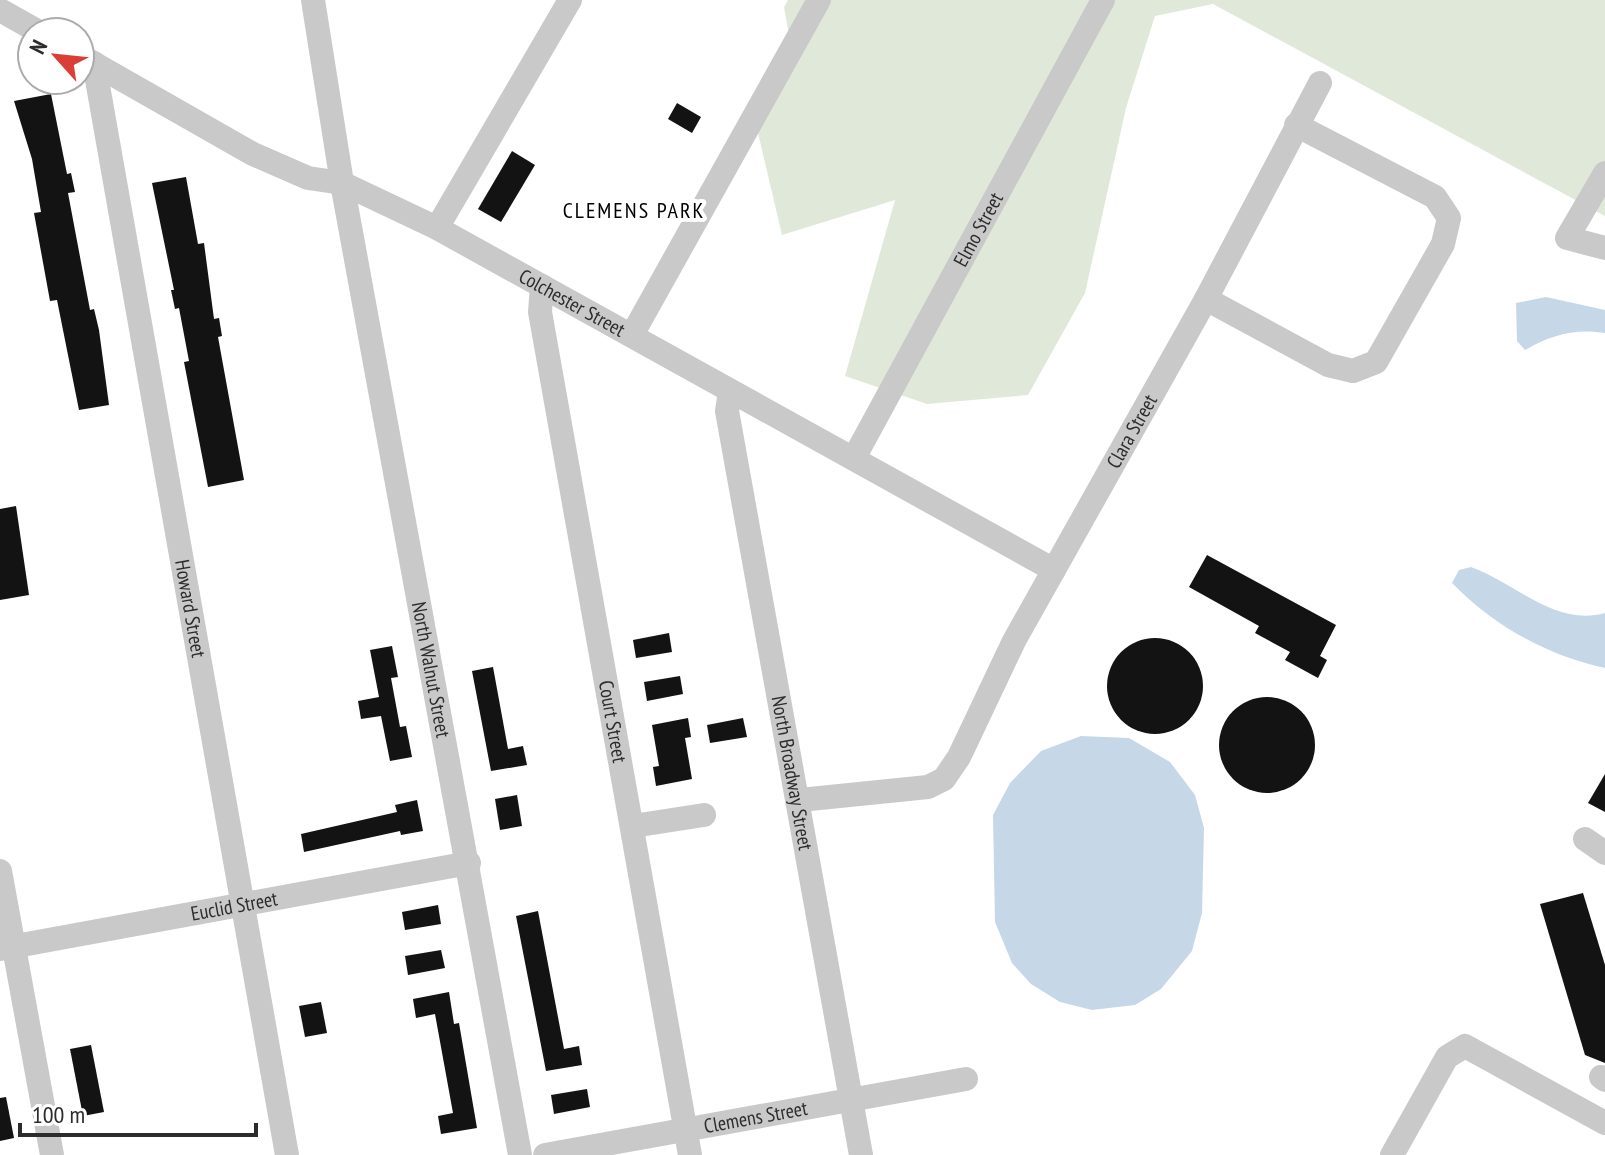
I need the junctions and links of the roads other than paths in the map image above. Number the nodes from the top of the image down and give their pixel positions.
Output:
1 (313, 0) edge
2 (570, 0) edge
3 (819, 0) edge
4 (1103, 0) edge
5 (96, 64) edge
6 (1320, 83) dead end
7 (94, 96) edge
8 (1296, 125) junction
9 (1605, 173) edge
10 (342, 183) junction
11 (437, 228) junction
12 (1605, 248) edge
13 (542, 286) junction
14 (1206, 299) junction
15 (632, 335) junction
16 (730, 391) junction
17 (854, 458) junction
18 (1054, 570) junction
19 (800, 800) junction
20 (704, 815) dead end
21 (633, 826) junction
22 (469, 863) junction
23 (0, 871) edge
24 (242, 906) junction
25 (7, 947) edge
26 (966, 1079) dead end
27 (850, 1099) junction
28 (1605, 1123) edge
29 (686, 1130) junction
30 (52, 1155) edge
31 (287, 1155) edge
32 (520, 1155) edge
33 (545, 1155) edge
34 (690, 1155) edge
35 (861, 1155) edge
36 (1392, 1155) edge

1 - 10 street, North Walnut Street
2 - 11 street
3 - 15 street
4 - 17 street, Elmo Street
5 - 10 street, Colchester Street
6 - 8 street, Clara Street
7 - 24 street, Howard Street
8 - 14 street, Clara Street
8 - 14 street
9 - 12 street
10 - 11 street, Colchester Street
10 - 22 street, North Walnut Street
11 - 13 street, Colchester Street
13 - 15 street, Colchester Street
13 - 21 street, Court Street
14 - 18 street, Clara Street
15 - 16 street, Colchester Street
16 - 17 street, Colchester Street
16 - 19 street, North Broadway Street
17 - 18 street, Colchester Street
18 - 19 street, Clara Street
19 - 27 street, North Broadway Street
20 - 21 street
21 - 29 street, Court Street
22 - 24 street, Euclid Street
22 - 32 street, North Walnut Street
23 - 25 street
24 - 25 street, Euclid Street
24 - 31 street, Howard Street
25 - 30 street
26 - 27 street, Clemens Street
27 - 29 street, Clemens Street
27 - 35 street, North Broadway Street
28 - 36 street
29 - 33 street, Clemens Street
29 - 34 street, Court Street

